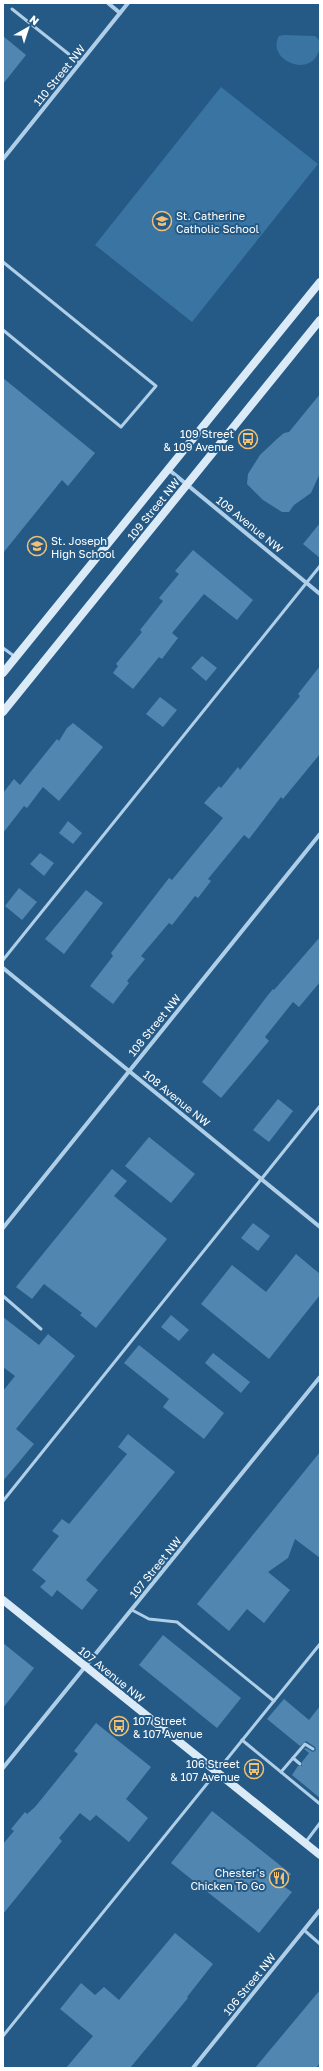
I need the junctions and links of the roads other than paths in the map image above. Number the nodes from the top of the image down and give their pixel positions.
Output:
1 (108, 3) edge
2 (128, 3) edge
3 (12, 8) dead end
4 (120, 13) junction
5 (80, 63) junction
6 (3, 159) edge
7 (3, 262) edge
8 (320, 282) edge
9 (320, 320) edge
10 (3, 330) edge
11 (168, 469) junction
12 (187, 485) junction
13 (320, 566) edge
14 (306, 583) junction
15 (320, 594) edge
16 (3, 648) edge
17 (16, 657) junction
18 (3, 673) edge
19 (3, 712) edge
20 (320, 834) edge
21 (3, 960) edge
22 (3, 968) edge
23 (129, 1071) junction
24 (320, 1106) edge
25 (262, 1179) junction
26 (320, 1227) edge
27 (3, 1228) edge
28 (3, 1296) edge
29 (41, 1329) dead end
30 (320, 1377) edge
31 (3, 1501) edge
32 (3, 1600) edge
33 (132, 1610) junction
34 (320, 1644) edge
35 (86, 1667) junction
36 (274, 1701) junction
37 (242, 1740) junction
38 (312, 1749) dead end
39 (293, 1758) junction
40 (300, 1764) dead end
41 (3, 1768) edge
42 (216, 1772) junction
43 (281, 1772) junction
44 (320, 1804) edge
45 (320, 1823) edge
46 (305, 1843) junction
47 (320, 1855) edge
48 (320, 1910) edge
49 (304, 1930) junction
50 (320, 1944) edge
51 (3, 2036) edge
52 (193, 2068) edge

1 - 4 street
2 - 4 street, 110 Street NW
3 - 5 lane
4 - 5 street, 110 Street NW
5 - 6 street, 110 Street NW
7 - 10 lane
8 - 11 main road, 109 Street NW
9 - 12 main road, 109 Street NW
11 - 12 street, 109 Avenue NW
11 - 17 main road, 109 Street NW
12 - 14 street, 109 Avenue NW
12 - 19 main road, 109 Street NW
13 - 14 lane
14 - 15 street, 109 Avenue NW
14 - 21 lane
16 - 17 lane
17 - 18 main road, 109 Street NW
20 - 23 street, 108 Street NW
22 - 23 street, 108 Avenue NW
23 - 25 street, 108 Avenue NW
23 - 27 street, 108 Street NW
24 - 25 lane
25 - 26 street, 108 Avenue NW
25 - 31 lane
28 - 29 lane
30 - 33 street, 107 Street NW
32 - 35 main road, 107 Avenue NW
33 - 35 street, 107 Street NW
33 - 36 lane
34 - 36 lane
35 - 41 street, 107 Street NW
35 - 42 main road, 107 Avenue NW
36 - 37 lane
37 - 42 lane
37 - 43 lane
38 - 39 lane
39 - 40 lane
39 - 43 lane
42 - 46 main road, 107 Avenue NW
42 - 51 lane
43 - 44 lane
45 - 46 lane
46 - 47 main road, 107 Avenue NW
48 - 49 street, 106 Street NW
49 - 50 lane
49 - 52 street, 106 Street NW

